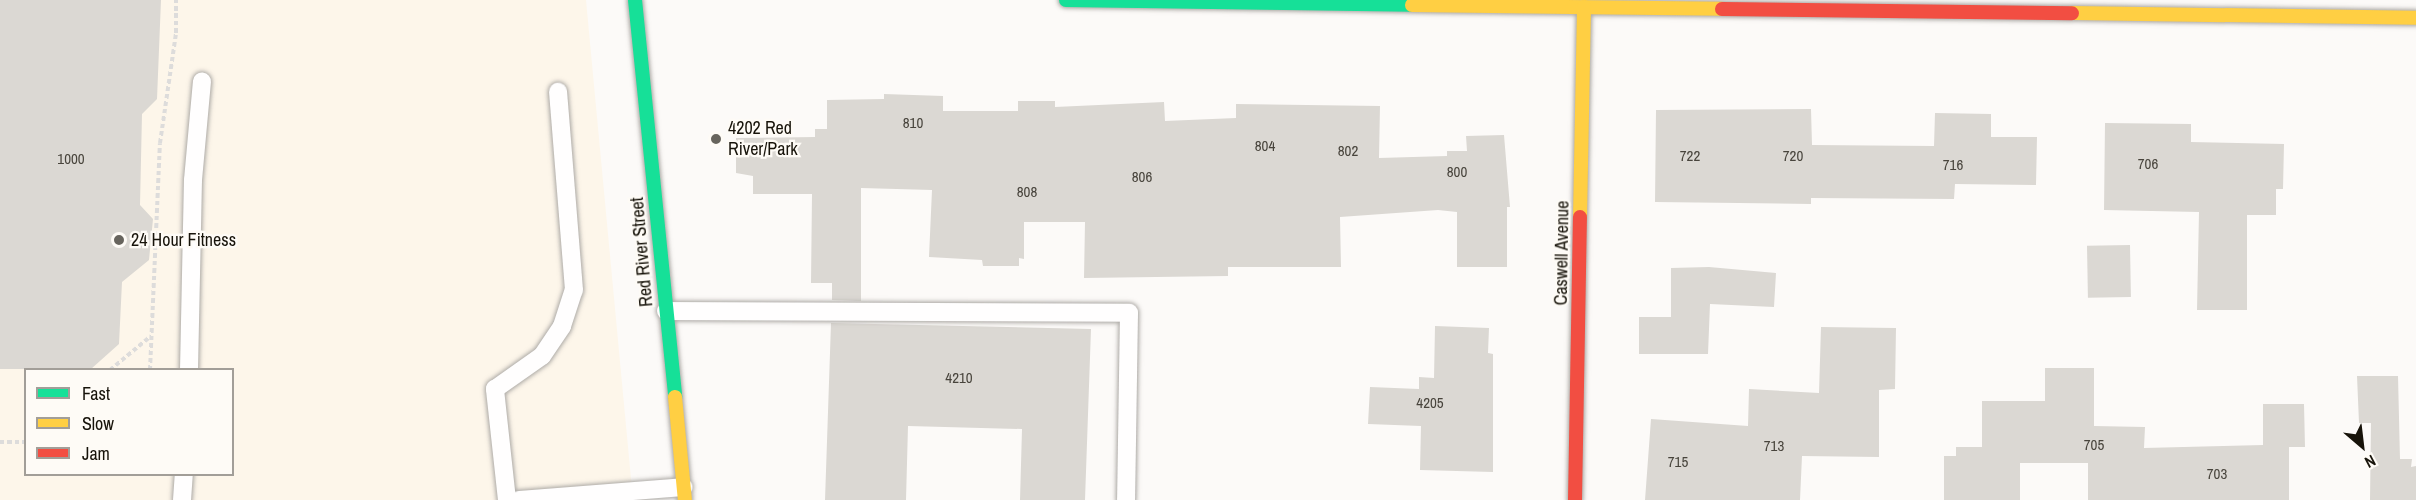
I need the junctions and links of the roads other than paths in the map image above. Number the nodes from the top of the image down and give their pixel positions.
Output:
1 (635, 0) edge
2 (1066, 0) edge
3 (1584, 7) junction
4 (2416, 18) edge
5 (202, 81) dead end
6 (558, 92) dead end
7 (666, 311) junction
8 (189, 368) edge
9 (184, 476) edge
10 (684, 494) edge
11 (182, 500) edge
12 (507, 500) edge
13 (519, 500) edge
14 (1126, 500) edge
15 (1575, 500) edge

1 - 7 street, Red River Street
2 - 3 street
3 - 4 street
3 - 15 street, Caswell Avenue
5 - 8 lane
6 - 12 lane
7 - 10 street, Red River Street
7 - 14 lane
9 - 11 lane
10 - 13 lane

